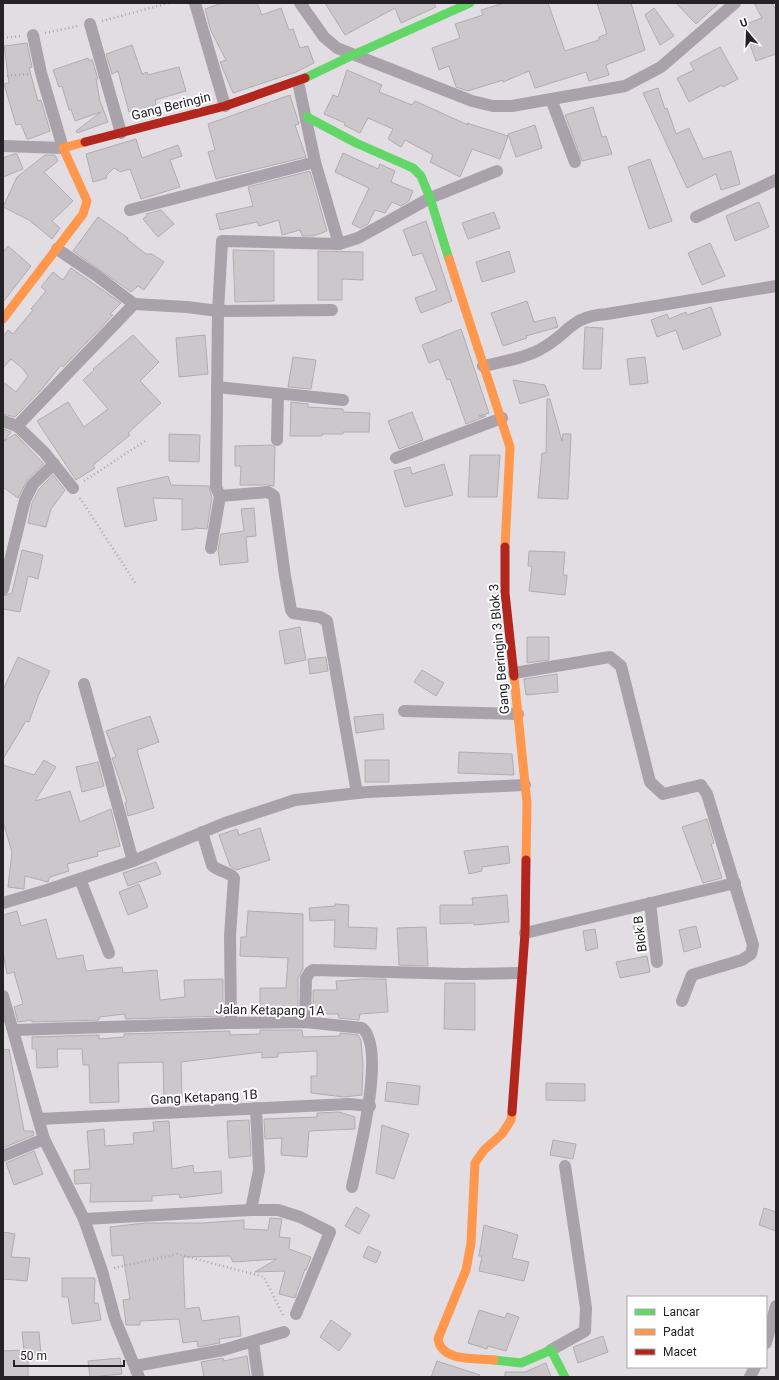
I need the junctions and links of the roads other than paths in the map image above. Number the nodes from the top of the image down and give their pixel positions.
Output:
1 (195, 3) edge
2 (300, 3) edge
3 (470, 3) edge
4 (736, 3) edge
5 (456, 6) edge
6 (90, 24) dead end
7 (34, 35) road end
8 (352, 55) junction
9 (298, 82) junction
10 (551, 99) junction
11 (224, 106) junction
12 (307, 117) junction
13 (121, 133) junction
14 (3, 146) edge
15 (64, 148) junction
16 (315, 162) junction
17 (576, 162) dead end
18 (497, 170) dead end
19 (776, 183) edge
20 (430, 198) junction
21 (130, 210) dead end
22 (696, 217) dead end
23 (339, 244) junction
24 (57, 249) junction
25 (776, 286) edge
26 (134, 304) junction
27 (332, 310) dead end
28 (218, 311) junction
29 (3, 319) edge
30 (482, 366) junction
31 (217, 387) junction
32 (278, 394) junction
33 (343, 400) dead end
34 (502, 418) junction
35 (3, 422) edge
36 (17, 426) junction
37 (277, 440) dead end
38 (396, 458) dead end
39 (54, 464) junction
40 (73, 488) road end
41 (220, 496) junction
42 (211, 548) dead end
43 (3, 588) edge
44 (514, 673) junction
45 (84, 684) dead end
46 (404, 711) dead end
47 (518, 714) junction
48 (525, 785) junction
49 (357, 793) junction
50 (202, 832) junction
51 (133, 861) junction
52 (80, 879) junction
53 (735, 883) junction
54 (3, 903) edge
55 (650, 903) junction
56 (525, 933) junction
57 (108, 953) dead end
58 (657, 962) dead end
59 (521, 973) junction
60 (3, 996) edge
61 (682, 1001) dead end
62 (305, 1022) junction
63 (231, 1023) junction
64 (14, 1030) junction
65 (370, 1106) junction
66 (256, 1108) junction
67 (39, 1119) junction
68 (44, 1139) junction
69 (3, 1156) edge
70 (565, 1166) dead end
71 (352, 1187) dead end
72 (251, 1210) junction
73 (84, 1219) junction
74 (776, 1306) edge
75 (296, 1314) dead end
76 (773, 1331) edge
77 (284, 1332) road end
78 (767, 1341) edge
79 (253, 1342) junction
80 (551, 1350) junction
81 (754, 1368) edge
82 (137, 1372) edge
83 (258, 1377) edge
84 (565, 1377) edge
85 (750, 1377) edge

1 - 11 street
2 - 8 street
3 - 5 street, Gang Beringin
4 - 10 street
5 - 8 street, Gang Beringin
6 - 13 street
7 - 15 street
8 - 9 street, Gang Beringin
8 - 10 street
9 - 11 street, Gang Beringin
9 - 12 street
10 - 17 street
11 - 13 street, Gang Beringin
12 - 16 street
12 - 20 street, Gang Beringin 3 Blok 3
13 - 15 street, Gang Beringin
14 - 15 street
15 - 24 street
16 - 21 street
16 - 23 street
18 - 20 street
19 - 22 street
20 - 23 street
20 - 30 street, Gang Beringin 3 Blok 3
23 - 28 street
24 - 26 street
24 - 29 street
25 - 30 street
26 - 28 street
26 - 36 street
27 - 28 street
28 - 31 street
30 - 34 street, Gang Beringin 3 Blok 3
31 - 32 street
31 - 41 street
32 - 33 street
32 - 37 street
34 - 38 street
34 - 44 street, Gang Beringin 3 Blok 3
35 - 36 street
36 - 39 street
39 - 40 street
39 - 43 street
41 - 42 street
41 - 49 street
44 - 47 street, Gang Beringin 3 Blok 3
44 - 53 street
45 - 51 street
46 - 47 street
47 - 48 street, Gang Beringin 3 Blok 3
48 - 49 street
48 - 56 street, Gang Beringin 3 Blok 3
49 - 50 street
50 - 51 street
50 - 63 street
51 - 52 street
52 - 54 street
52 - 57 street
53 - 55 street
53 - 61 street
55 - 56 street
55 - 58 street, Blok B
56 - 59 street, Gang Beringin 3 Blok 3
59 - 62 street
59 - 80 street, Gang Beringin 3 Blok 3
60 - 64 street
62 - 63 street, Jalan Ketapang 1A
62 - 65 street, Jalan Ketapang 1A
63 - 64 street, Jalan Ketapang 1A
64 - 67 street
65 - 66 street, Gang Ketapang 1B
65 - 71 street, Jalan Ketapang 1A
66 - 67 street, Gang Ketapang 1B
66 - 72 street
67 - 68 street
68 - 69 street
68 - 73 street
70 - 80 street
72 - 73 street
72 - 75 street
73 - 82 street
74 - 76 street
76 - 78 street
77 - 79 street
79 - 82 street
79 - 83 street
80 - 84 street
81 - 85 street

